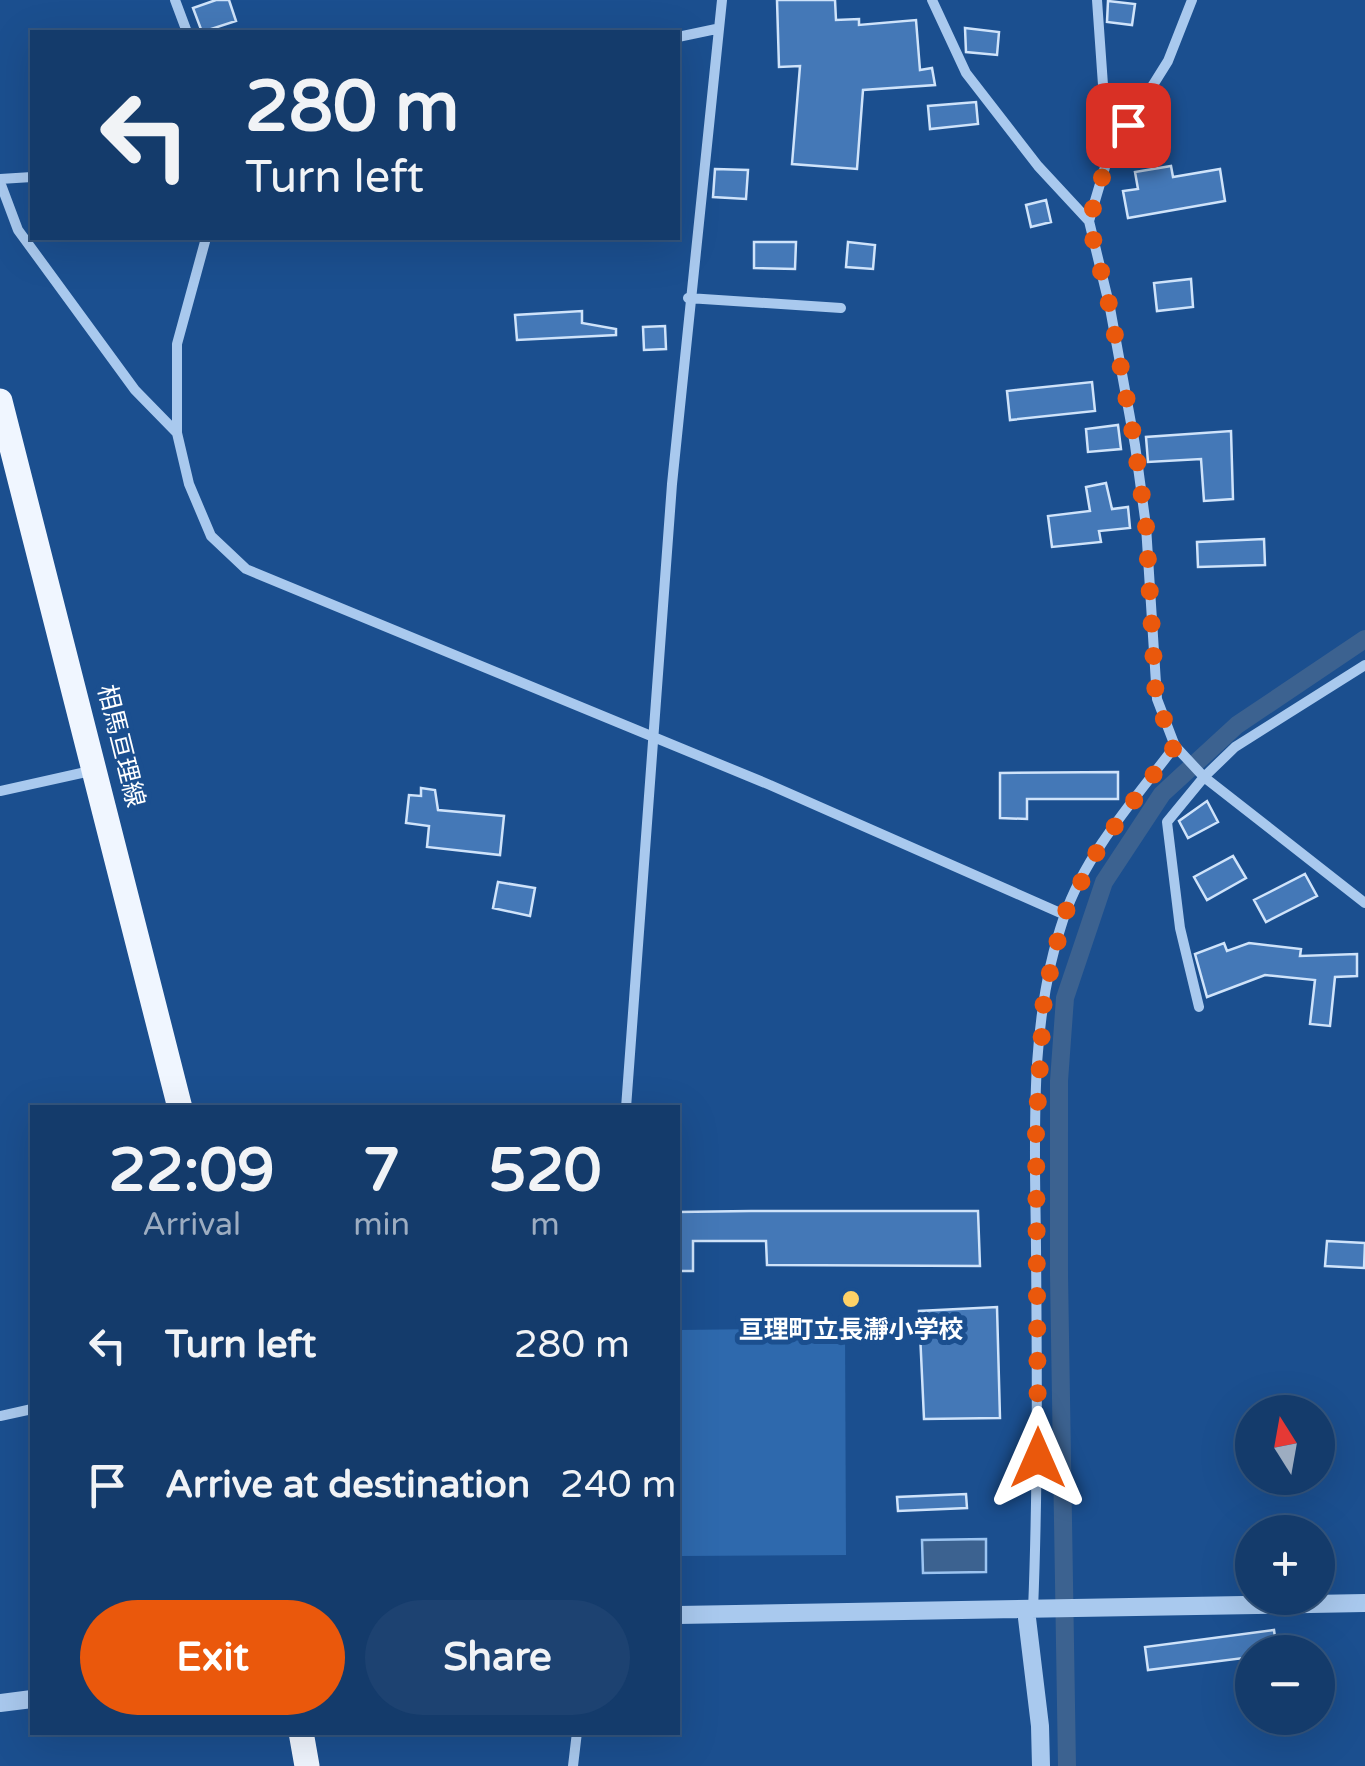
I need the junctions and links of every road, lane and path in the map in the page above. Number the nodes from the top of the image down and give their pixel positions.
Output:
1 (174, 0) edge
2 (722, 0) edge
3 (932, 0) edge
4 (1097, 0) edge
5 (1192, 0) edge
6 (716, 29) junction
7 (186, 30) edge
8 (680, 37) edge
9 (1108, 157) junction
10 (30, 178) edge
11 (0, 181) edge
12 (1089, 222) junction
13 (205, 240) edge
14 (688, 298) junction
15 (841, 308) dead end
16 (0, 400) edge
17 (177, 433) junction
18 (1365, 665) edge
19 (656, 738) junction
20 (1175, 746) junction
21 (96, 770) junction
22 (1204, 777) junction
23 (0, 791) edge
24 (1365, 903) edge
25 (1064, 915) junction
26 (1199, 1007) dead end
27 (179, 1105) edge
28 (626, 1105) edge
29 (30, 1409) edge
30 (0, 1416) edge
31 (1365, 1603) edge
32 (1034, 1610) junction
33 (680, 1615) edge
34 (30, 1699) edge
35 (0, 1704) edge
36 (302, 1735) edge
37 (577, 1735) edge
38 (307, 1766) edge
39 (573, 1766) edge
40 (1041, 1766) edge

1 - 7 street
2 - 6 street
3 - 12 street
4 - 9 street
5 - 9 street
6 - 8 street
6 - 14 street
9 - 12 street
10 - 11 street
11 - 17 street
12 - 20 street
13 - 17 street
14 - 15 street
14 - 19 street
16 - 21 main road, 相馬亘理線
17 - 19 street
18 - 22 street
19 - 25 street
19 - 28 street
20 - 22 street
20 - 25 street
21 - 23 street
21 - 27 main road, 相馬亘理線
22 - 24 street
22 - 26 street
25 - 32 street
29 - 30 street
31 - 32 street
32 - 33 street
32 - 40 street
34 - 35 street
36 - 38 main road
37 - 39 street

